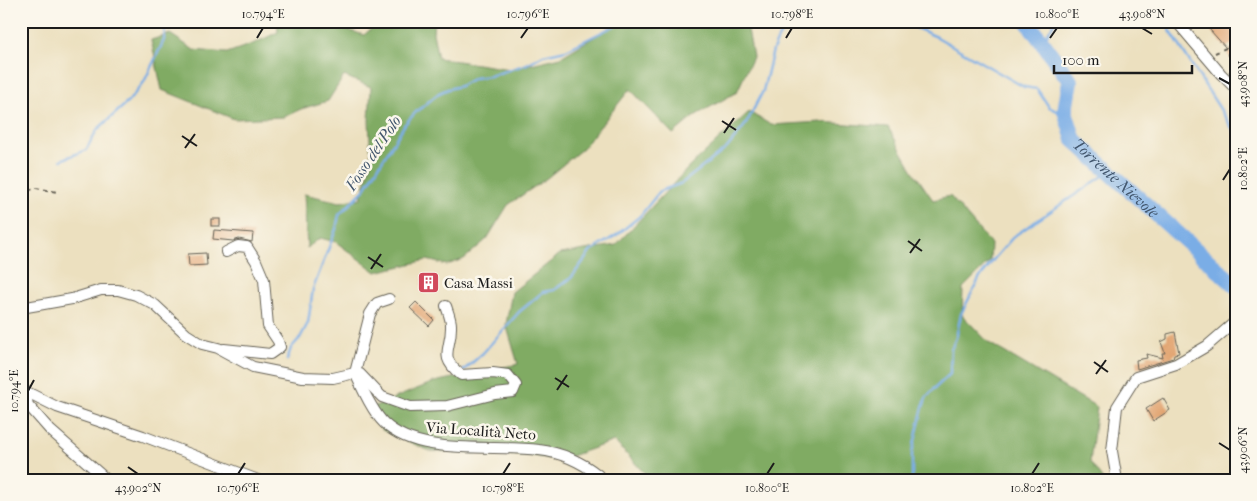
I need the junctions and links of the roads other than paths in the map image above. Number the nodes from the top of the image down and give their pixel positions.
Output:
1 (1176, 21) edge
2 (1236, 89) edge
3 (226, 252) dead end
4 (389, 299) dead end
5 (446, 306) dead end
6 (21, 308) edge
7 (1236, 321) edge
8 (218, 348) junction
9 (355, 373) junction
10 (23, 389) edge
11 (107, 480) edge
12 (258, 480) edge
13 (599, 480) edge
14 (1116, 480) edge

1 - 2 street
3 - 8 street
4 - 9 street
5 - 9 street
6 - 8 street
7 - 14 street
8 - 9 street
9 - 13 street, Via Località Neto
10 - 11 street
10 - 12 street

